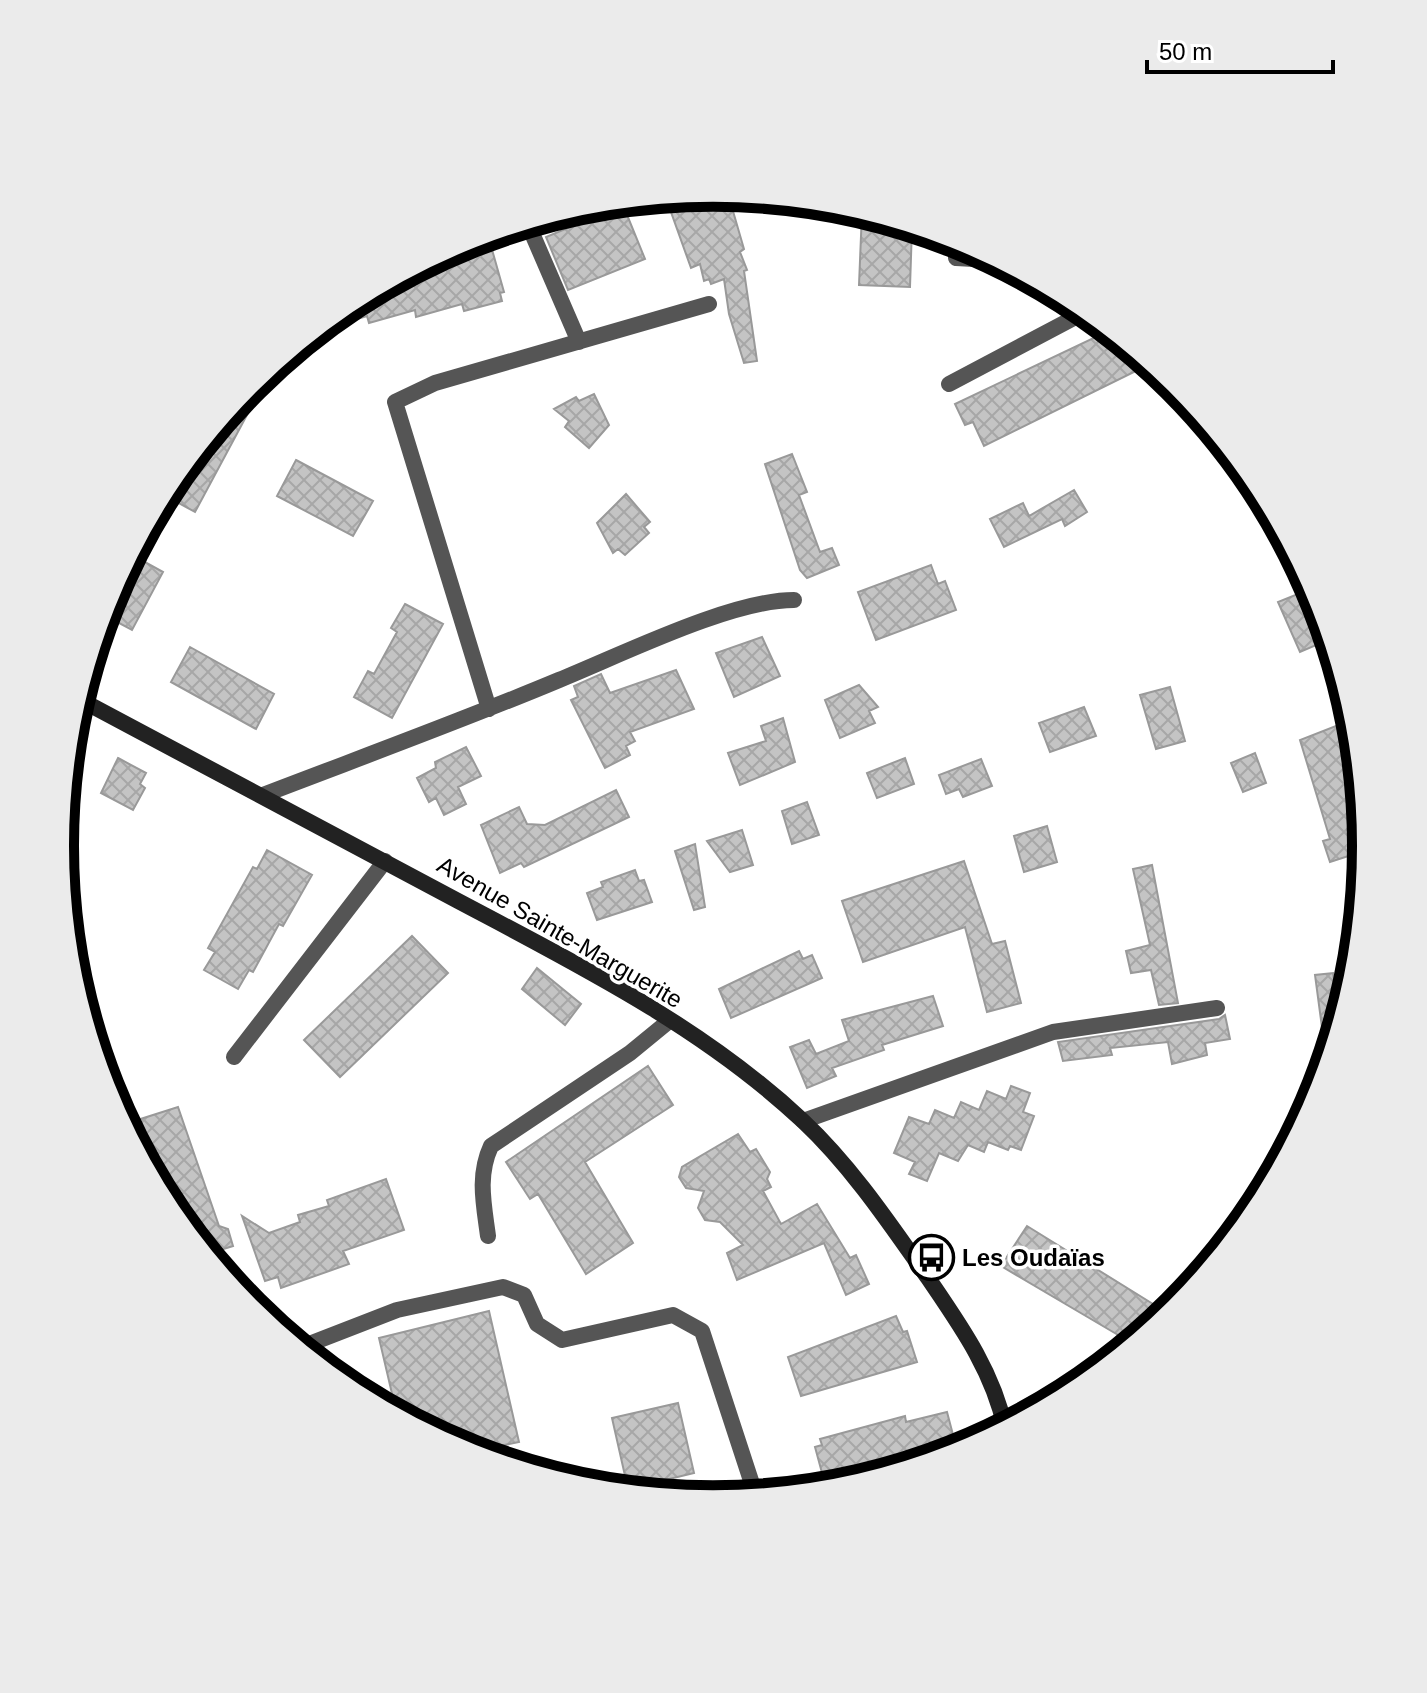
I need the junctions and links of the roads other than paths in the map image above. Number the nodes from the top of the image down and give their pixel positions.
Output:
1 (532, 234) edge
2 (709, 304) dead end
3 (1073, 318) edge
4 (579, 342) junction
5 (949, 384) dead end
6 (794, 600) dead end
7 (90, 705) edge
8 (489, 709) junction
9 (263, 795) junction
10 (385, 861) junction
11 (1217, 1008) dead end
12 (669, 1021) junction
13 (234, 1057) dead end
14 (803, 1121) junction
15 (488, 1236) dead end
16 (311, 1343) edge
17 (1001, 1417) edge
18 (752, 1485) edge

1 - 4 street
2 - 4 street
3 - 5 street
4 - 8 street
6 - 8 street
7 - 9 street, Avenue Sainte-Marguerite
8 - 9 street
9 - 10 street, Avenue Sainte-Marguerite
10 - 12 street, Avenue Sainte-Marguerite
10 - 13 street
11 - 14 street
12 - 14 street, Avenue Sainte-Marguerite
12 - 15 street
14 - 17 street, Avenue Sainte-Marguerite
16 - 18 street

